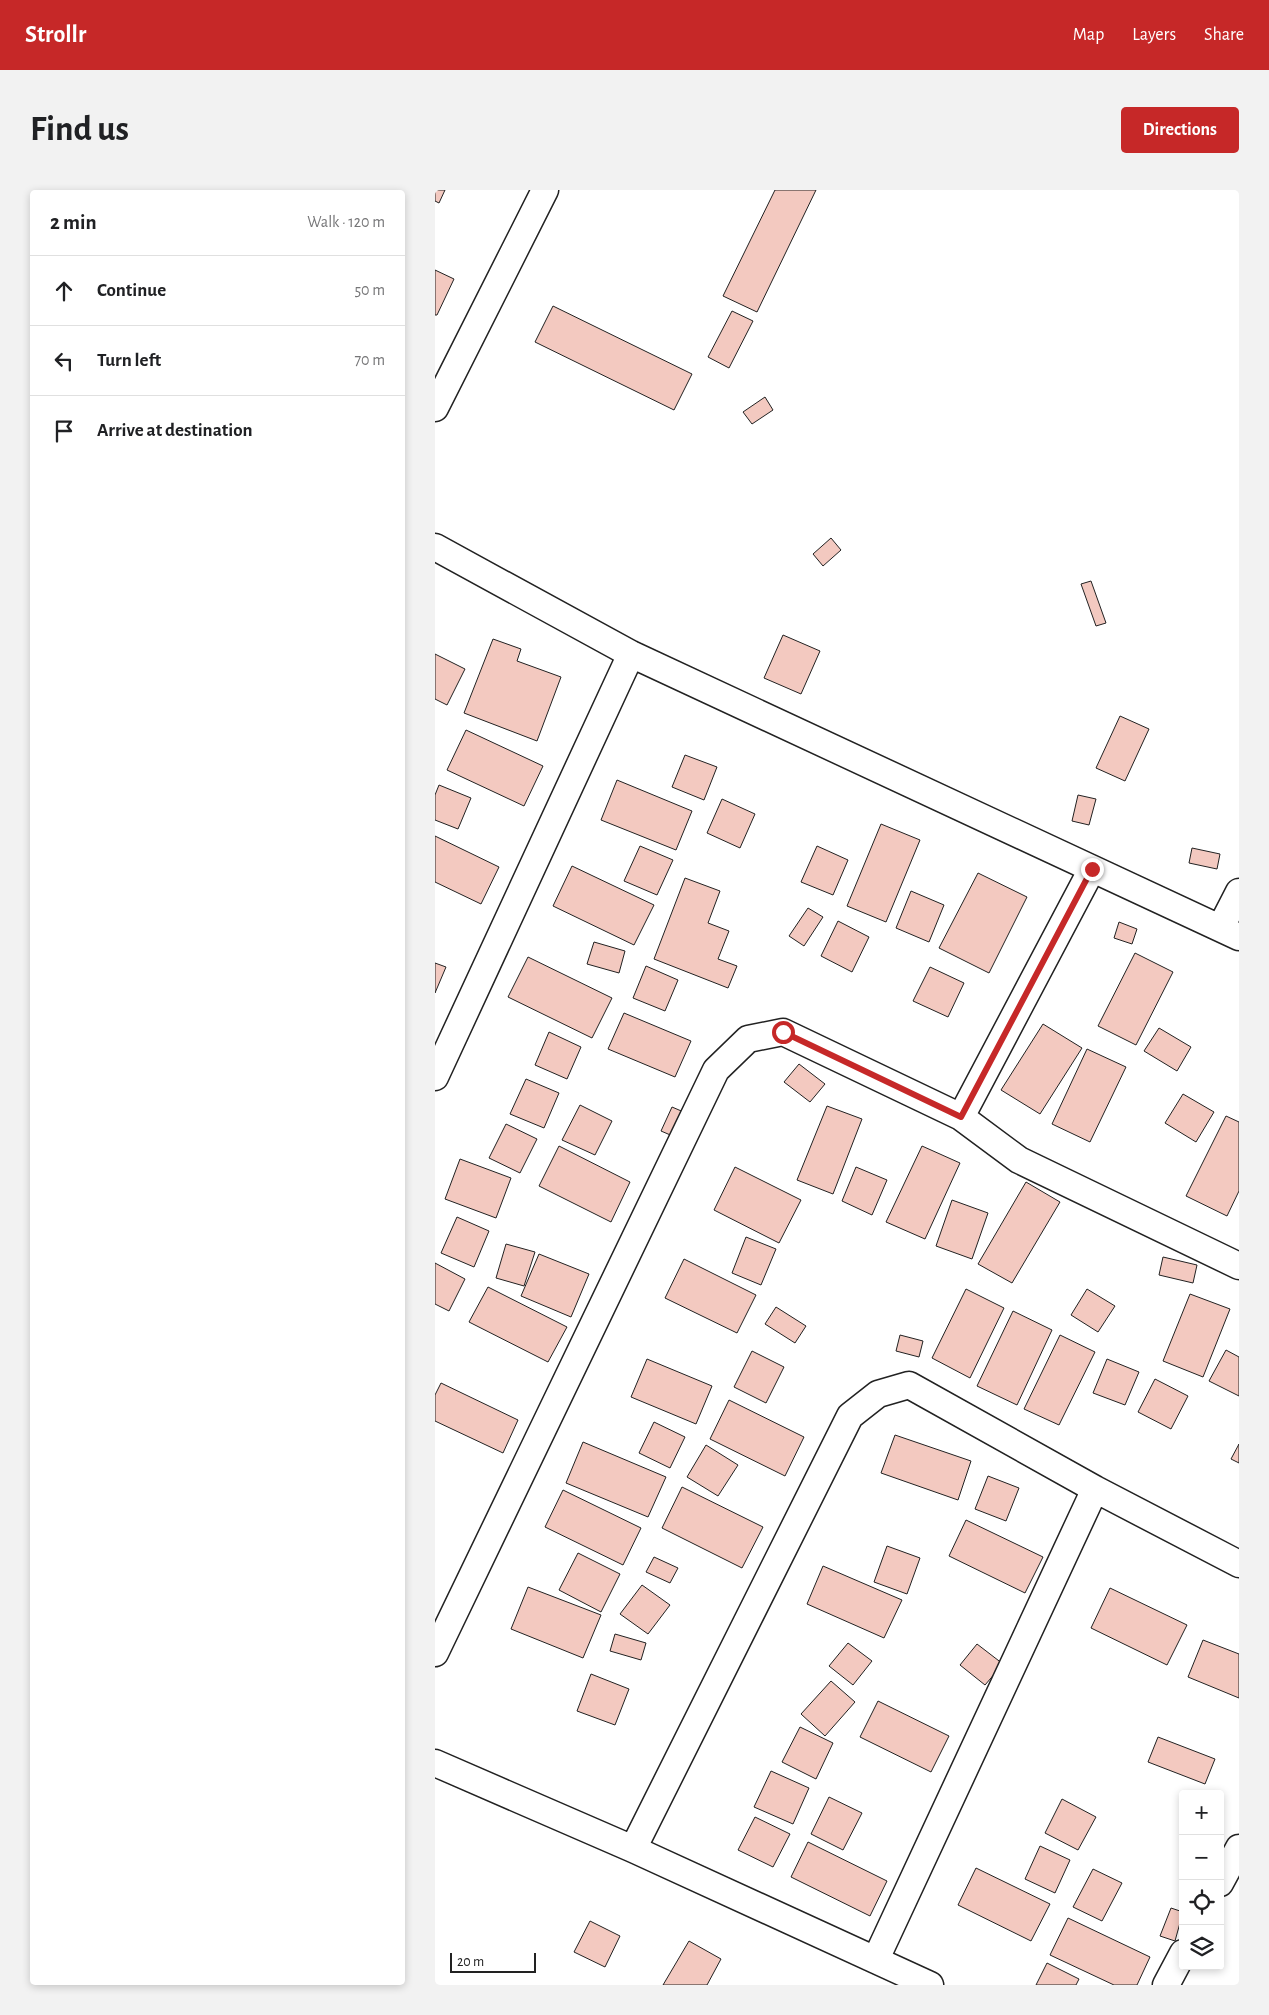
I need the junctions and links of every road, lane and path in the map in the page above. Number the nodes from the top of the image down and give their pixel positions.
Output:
1 (545, 190) edge
2 (435, 408) edge
3 (435, 547) edge
4 (631, 654) junction
5 (1092, 869) junction
6 (1239, 892) edge
7 (1230, 932) edge
8 (435, 1077) edge
9 (961, 1117) junction
10 (1239, 1266) edge
11 (1095, 1489) junction
12 (1239, 1564) edge
13 (435, 1653) edge
14 (435, 1763) edge
15 (1239, 1848) edge
16 (633, 1849) junction
17 (1222, 1880) edge
18 (876, 1960) junction
19 (1179, 1961) edge
20 (930, 1985) edge
21 (1166, 1985) edge

1 - 2 street
3 - 4 street
4 - 5 street
4 - 8 street
5 - 7 street
5 - 9 street
6 - 7 street
9 - 10 street
9 - 13 street
11 - 12 street
11 - 16 street
11 - 18 street
14 - 16 street
15 - 17 street
16 - 18 street
18 - 20 street
19 - 21 street

